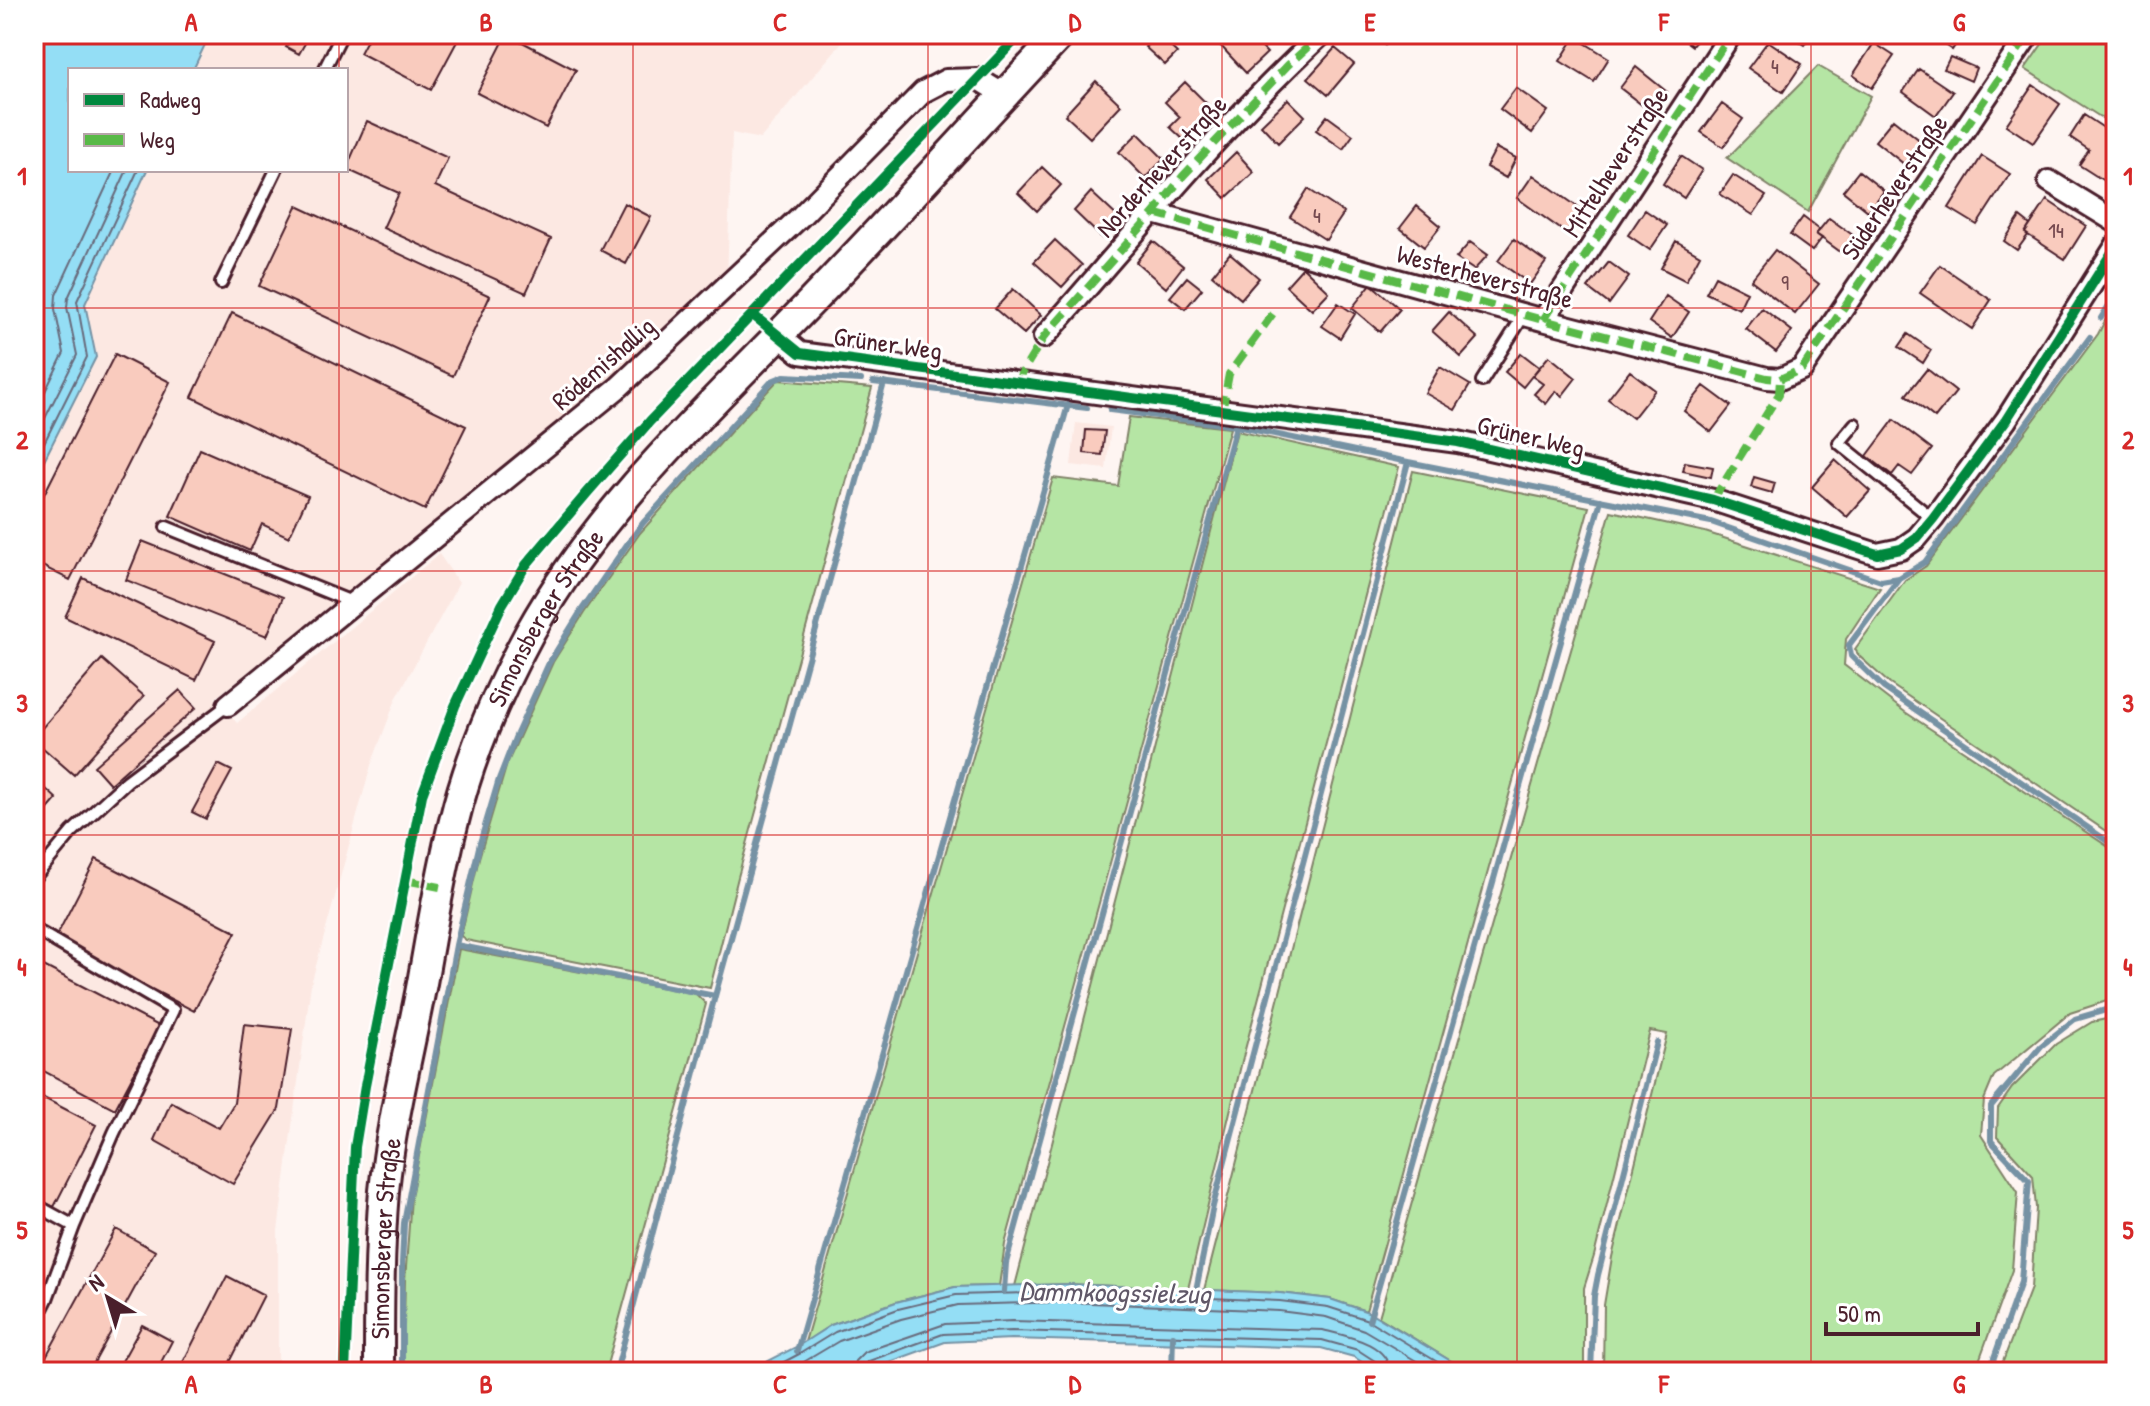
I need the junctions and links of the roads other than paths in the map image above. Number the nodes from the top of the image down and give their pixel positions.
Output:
1 (342, 34) edge
2 (1061, 34) edge
3 (1322, 34) edge
4 (1731, 34) edge
5 (2029, 34) edge
6 (325, 68) edge
7 (1004, 95) junction
8 (275, 172) edge
9 (2049, 181) dead end
10 (1154, 213) junction
11 (2116, 222) edge
12 (2116, 246) edge
13 (221, 283) dead end
14 (1534, 317) junction
15 (778, 335) junction
16 (1044, 337) dead end
17 (1802, 369) joint
18 (1482, 381) dead end
19 (1855, 424) dead end
20 (1933, 519) junction
21 (166, 527) dead end
22 (354, 603) junction
23 (228, 705) joint
24 (34, 878) edge
25 (34, 929) edge
26 (34, 1204) edge
27 (74, 1226) junction
28 (34, 1325) edge
29 (379, 1372) edge

1 - 6 lane
2 - 7 main road, Simonsberger Straße
3 - 10 street, Norderheverstraße
4 - 14 street, Mittelheverstraße
5 - 17 street, Süderheverstraße
7 - 15 main road, Simonsberger Straße
7 - 22 street, Rödemishallig
8 - 13 lane
9 - 11 street
10 - 14 street, Westerheverstraße
10 - 16 street, Norderheverstraße
12 - 20 street, Grüner Weg
14 - 17 street, Westerheverstraße
14 - 18 lane
15 - 20 street, Grüner Weg
15 - 29 main road, Simonsberger Straße
19 - 20 lane
21 - 22 lane
22 - 23 street, Rödemishallig
23 - 24 lane
25 - 27 lane
26 - 27 lane
27 - 28 lane

